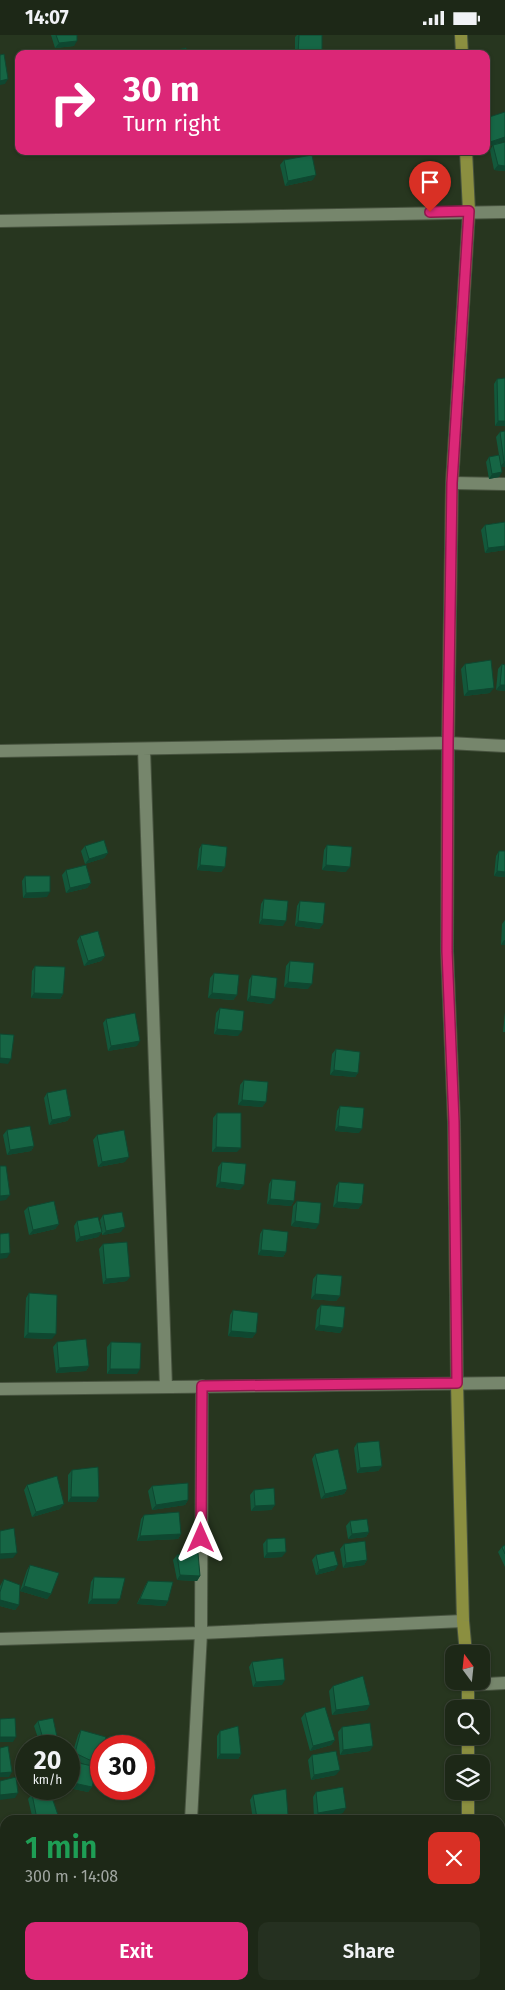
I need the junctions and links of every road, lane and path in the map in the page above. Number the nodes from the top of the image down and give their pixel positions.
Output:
1 (461, 35) edge
2 (462, 50) edge
3 (466, 155) edge
4 (469, 211) junction
5 (505, 212) edge
6 (0, 221) edge
7 (452, 483) junction
8 (505, 484) edge
9 (448, 743) junction
10 (505, 746) edge
11 (144, 749) junction
12 (0, 751) edge
13 (457, 1383) junction
14 (505, 1383) edge
15 (202, 1386) junction
16 (166, 1387) junction
17 (0, 1389) edge
18 (463, 1621) junction
19 (201, 1633) junction
20 (0, 1639) edge
21 (465, 1645) edge
22 (490, 1683) edge
23 (505, 1683) edge
24 (468, 1800) edge
25 (191, 1815) edge
26 (468, 1815) edge

1 - 2 main road
3 - 4 main road
4 - 5 street
4 - 6 street
4 - 7 main road
7 - 8 street
7 - 9 main road
9 - 10 street
9 - 11 street
9 - 13 main road
11 - 12 street
11 - 16 street
13 - 14 street
13 - 15 street
13 - 18 main road
15 - 16 street
15 - 19 street
16 - 17 street
18 - 19 street
18 - 21 main road
19 - 20 street
19 - 25 street
22 - 23 street
24 - 26 main road

